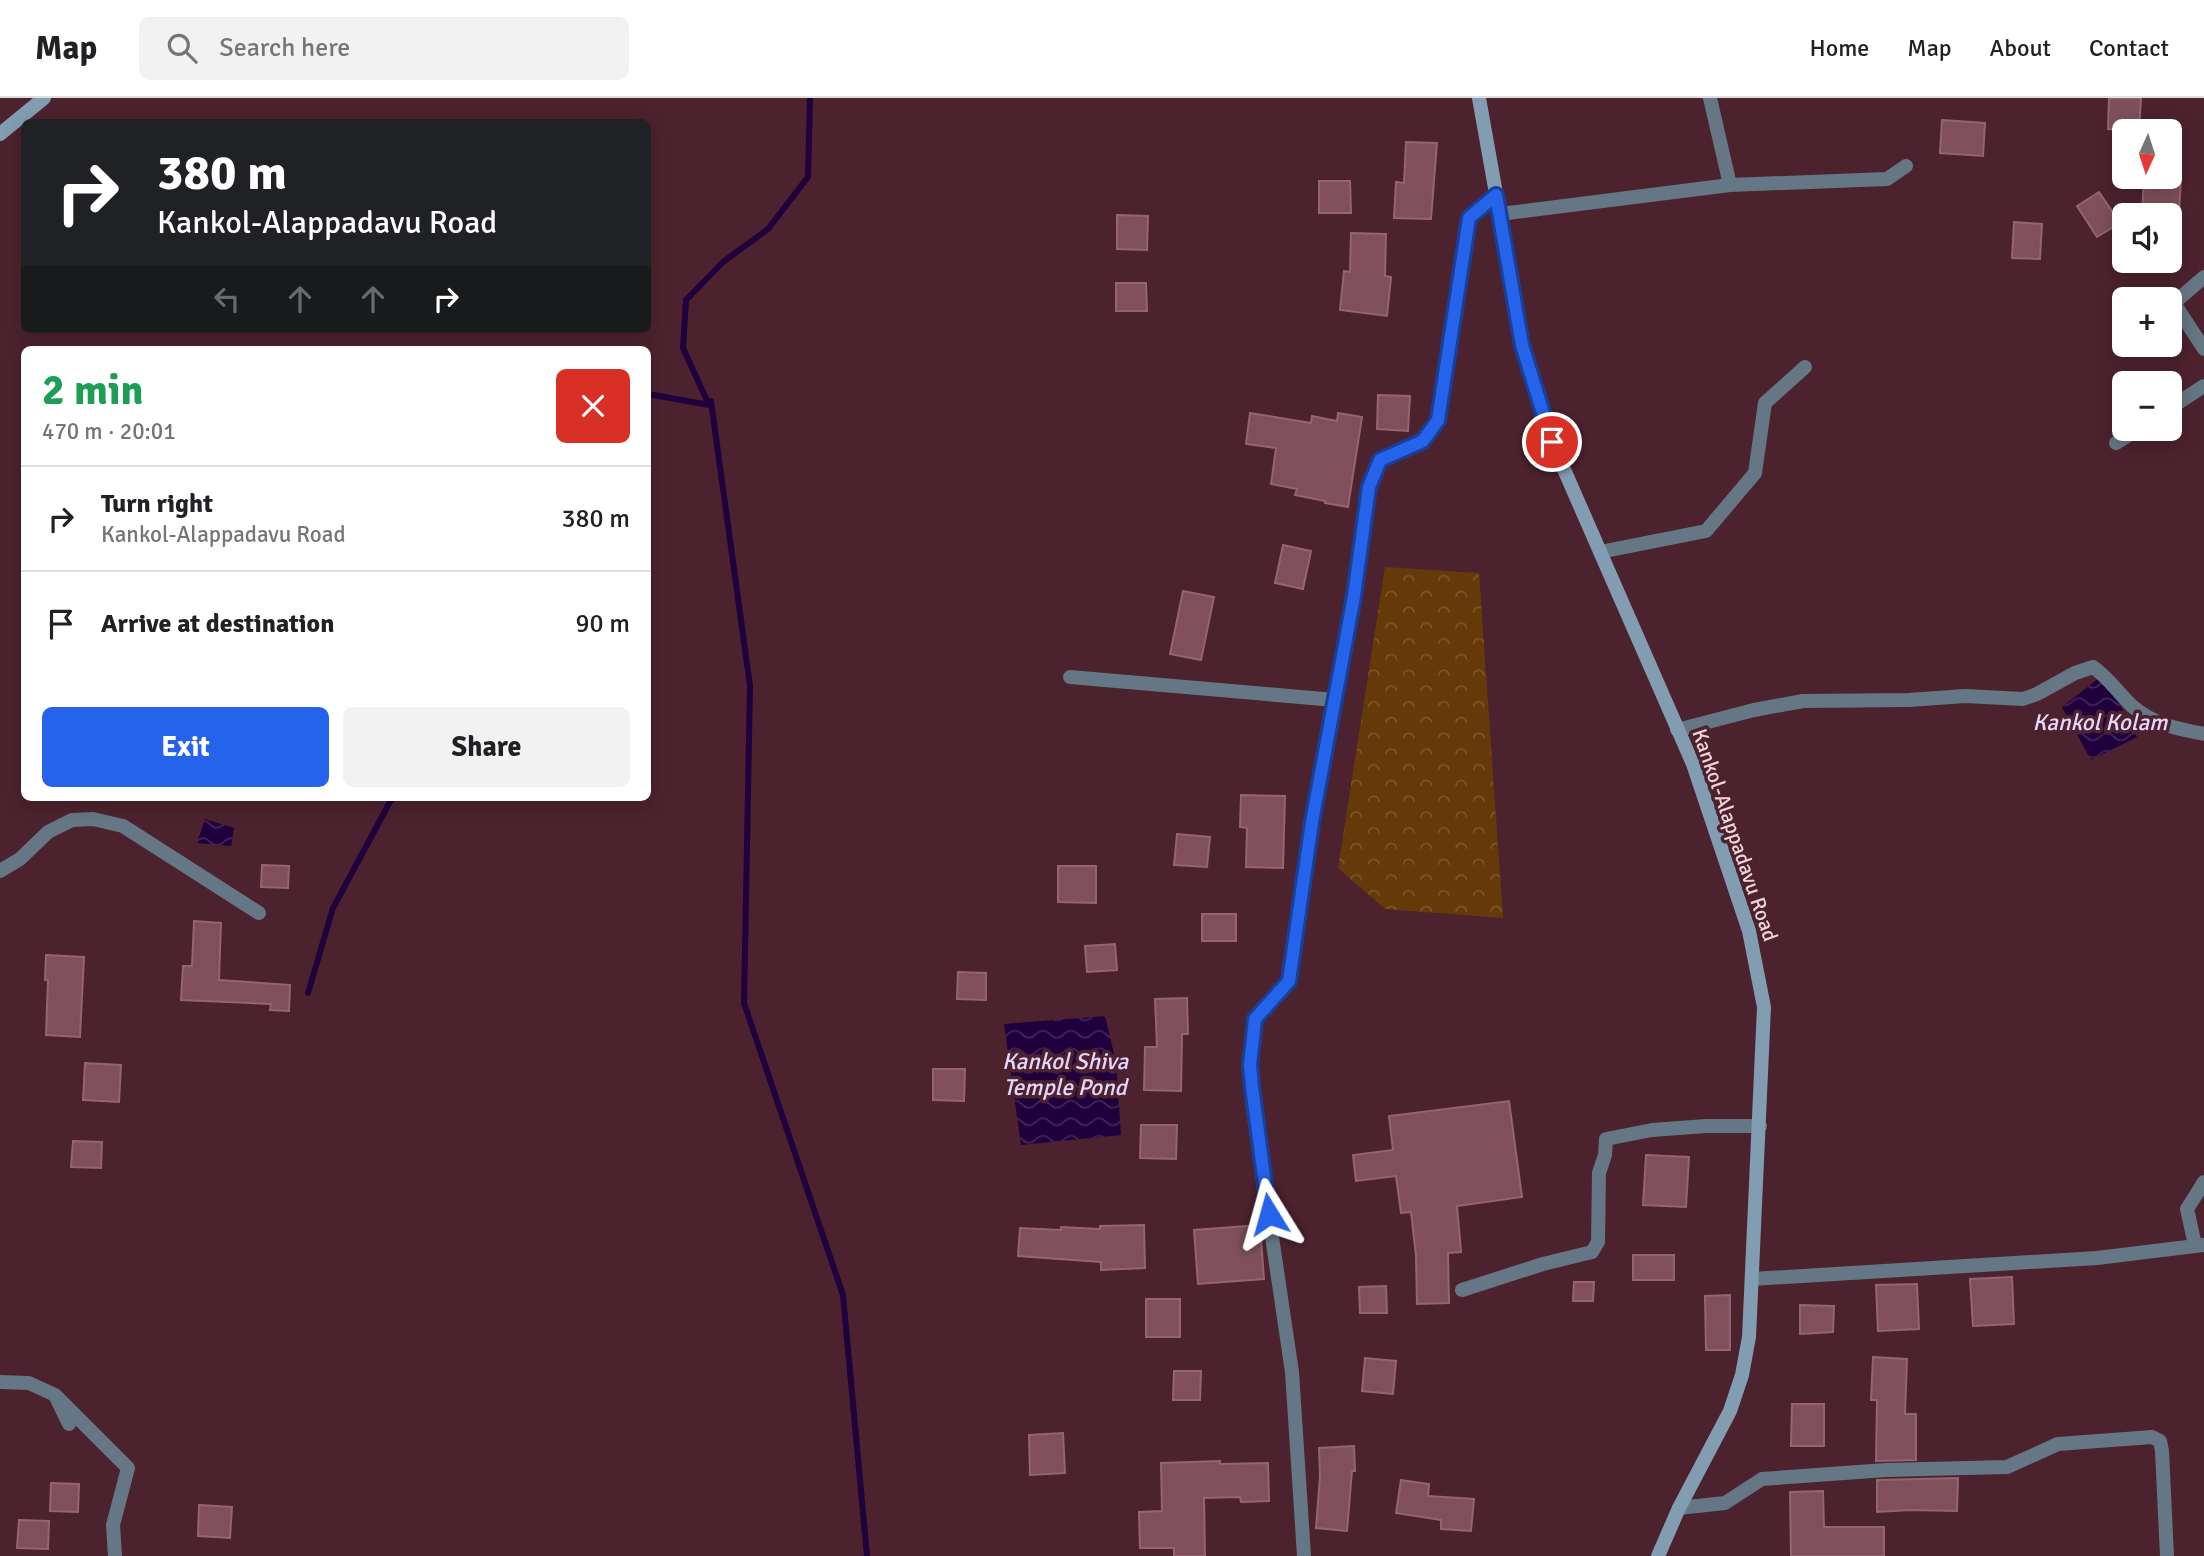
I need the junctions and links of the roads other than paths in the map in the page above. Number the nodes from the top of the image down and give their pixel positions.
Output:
1 (44, 98) edge
2 (1479, 98) edge
3 (1710, 98) edge
4 (0, 134) edge
5 (1906, 166) dead end
6 (1730, 185) junction
7 (1496, 195) junction
8 (1500, 214) junction
9 (2204, 277) edge
10 (2204, 349) edge
11 (1805, 367) dead end
12 (2204, 386) edge
13 (2182, 400) edge
14 (2119, 441) edge
15 (2116, 443) dead end
16 (1600, 552) junction
17 (1070, 677) dead end
18 (1335, 700) junction
19 (1677, 730) junction
20 (2204, 734) edge
21 (0, 871) edge
22 (259, 913) dead end
23 (1760, 1126) junction
24 (2204, 1182) edge
25 (2199, 1245) edge
26 (1752, 1279) junction
27 (1462, 1290) dead end
28 (0, 1382) edge
29 (55, 1395) junction
30 (69, 1424) dead end
31 (1679, 1507) junction
32 (115, 1556) edge
33 (1304, 1556) edge
34 (1658, 1556) edge
35 (2167, 1556) edge

1 - 4 main road
2 - 7 main road, Kankol-Alappadavu Road
3 - 6 street
5 - 6 street
6 - 8 street
7 - 8 main road, Kankol-Alappadavu Road
7 - 18 street
8 - 16 main road, Kankol-Alappadavu Road
9 - 10 street
11 - 16 street
12 - 13 street
14 - 15 street
16 - 19 main road, Kankol-Alappadavu Road
17 - 18 street
18 - 33 street
19 - 20 street
19 - 23 main road, Kankol-Alappadavu Road
21 - 22 street
23 - 26 main road, Kankol-Alappadavu Road
23 - 27 street
24 - 25 street
25 - 26 street
26 - 31 main road, Kankol-Alappadavu Road
28 - 29 street
29 - 30 street
29 - 32 street
31 - 34 main road, Kankol-Alappadavu Road
31 - 35 street

